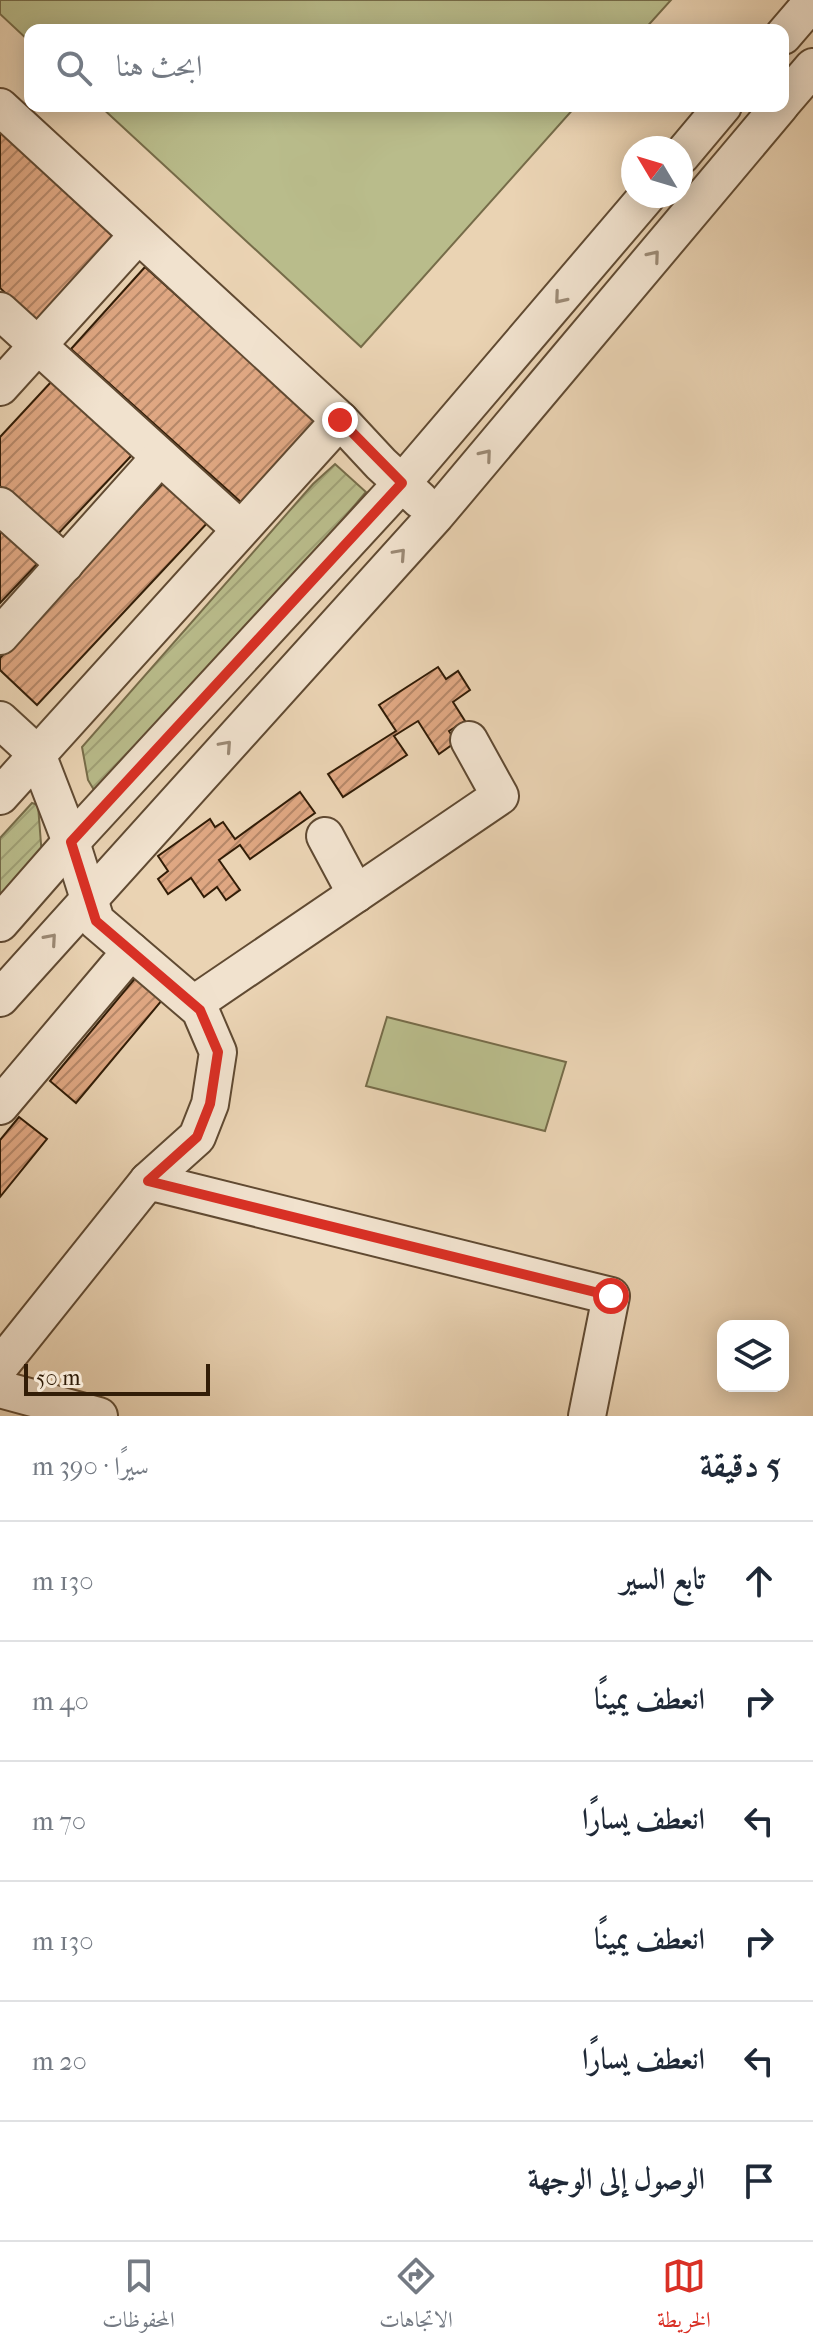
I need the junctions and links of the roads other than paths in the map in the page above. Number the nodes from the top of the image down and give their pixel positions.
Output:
1 (813, 1) edge
2 (789, 29) edge
3 (813, 67) edge
4 (789, 96) edge
5 (0, 107) edge
6 (718, 112) edge
7 (775, 112) edge
8 (693, 142) edge
9 (637, 208) edge
10 (138, 235) junction
11 (0, 311) edge
12 (38, 346) junction
13 (0, 387) edge
14 (340, 420) junction
15 (160, 457) junction
16 (402, 483) junction
17 (0, 506) edge
18 (436, 515) junction
19 (240, 529) junction
20 (65, 564) junction
21 (0, 636) edge
22 (0, 720) edge
23 (469, 740) dead end
24 (37, 754) junction
25 (0, 796) edge
26 (325, 836) dead end
27 (71, 842) junction
28 (356, 894) junction
29 (89, 897) junction
30 (0, 923) edge
31 (131, 951) junction
32 (0, 998) edge
33 (194, 1004) junction
34 (0, 1106) edge
35 (148, 1181) junction
36 (0, 1366) edge
37 (0, 1389) edge
38 (99, 1416) edge
39 (587, 1416) edge

1 - 2 street
3 - 4 street
5 - 10 street
6 - 8 street
18 -> 7 street
9 -> 16 street
10 - 12 street
10 - 14 street
11 - 12 street
12 - 13 street
12 - 15 street
14 - 16 street
14 - 19 street
15 - 19 street
15 - 20 street
16 - 18 street
16 - 27 street
17 - 20 street
29 -> 18 street
19 - 24 street
20 - 21 street
22 - 24 street
23 - 28 street
24 - 25 street
24 - 27 street
26 - 28 street
27 - 29 street
27 - 30 street
28 - 33 street
29 - 31 street
32 -> 29 street
31 - 33 street
31 - 34 street
33 - 35 street
35 - 36 street
35 - 39 street
37 - 38 street

